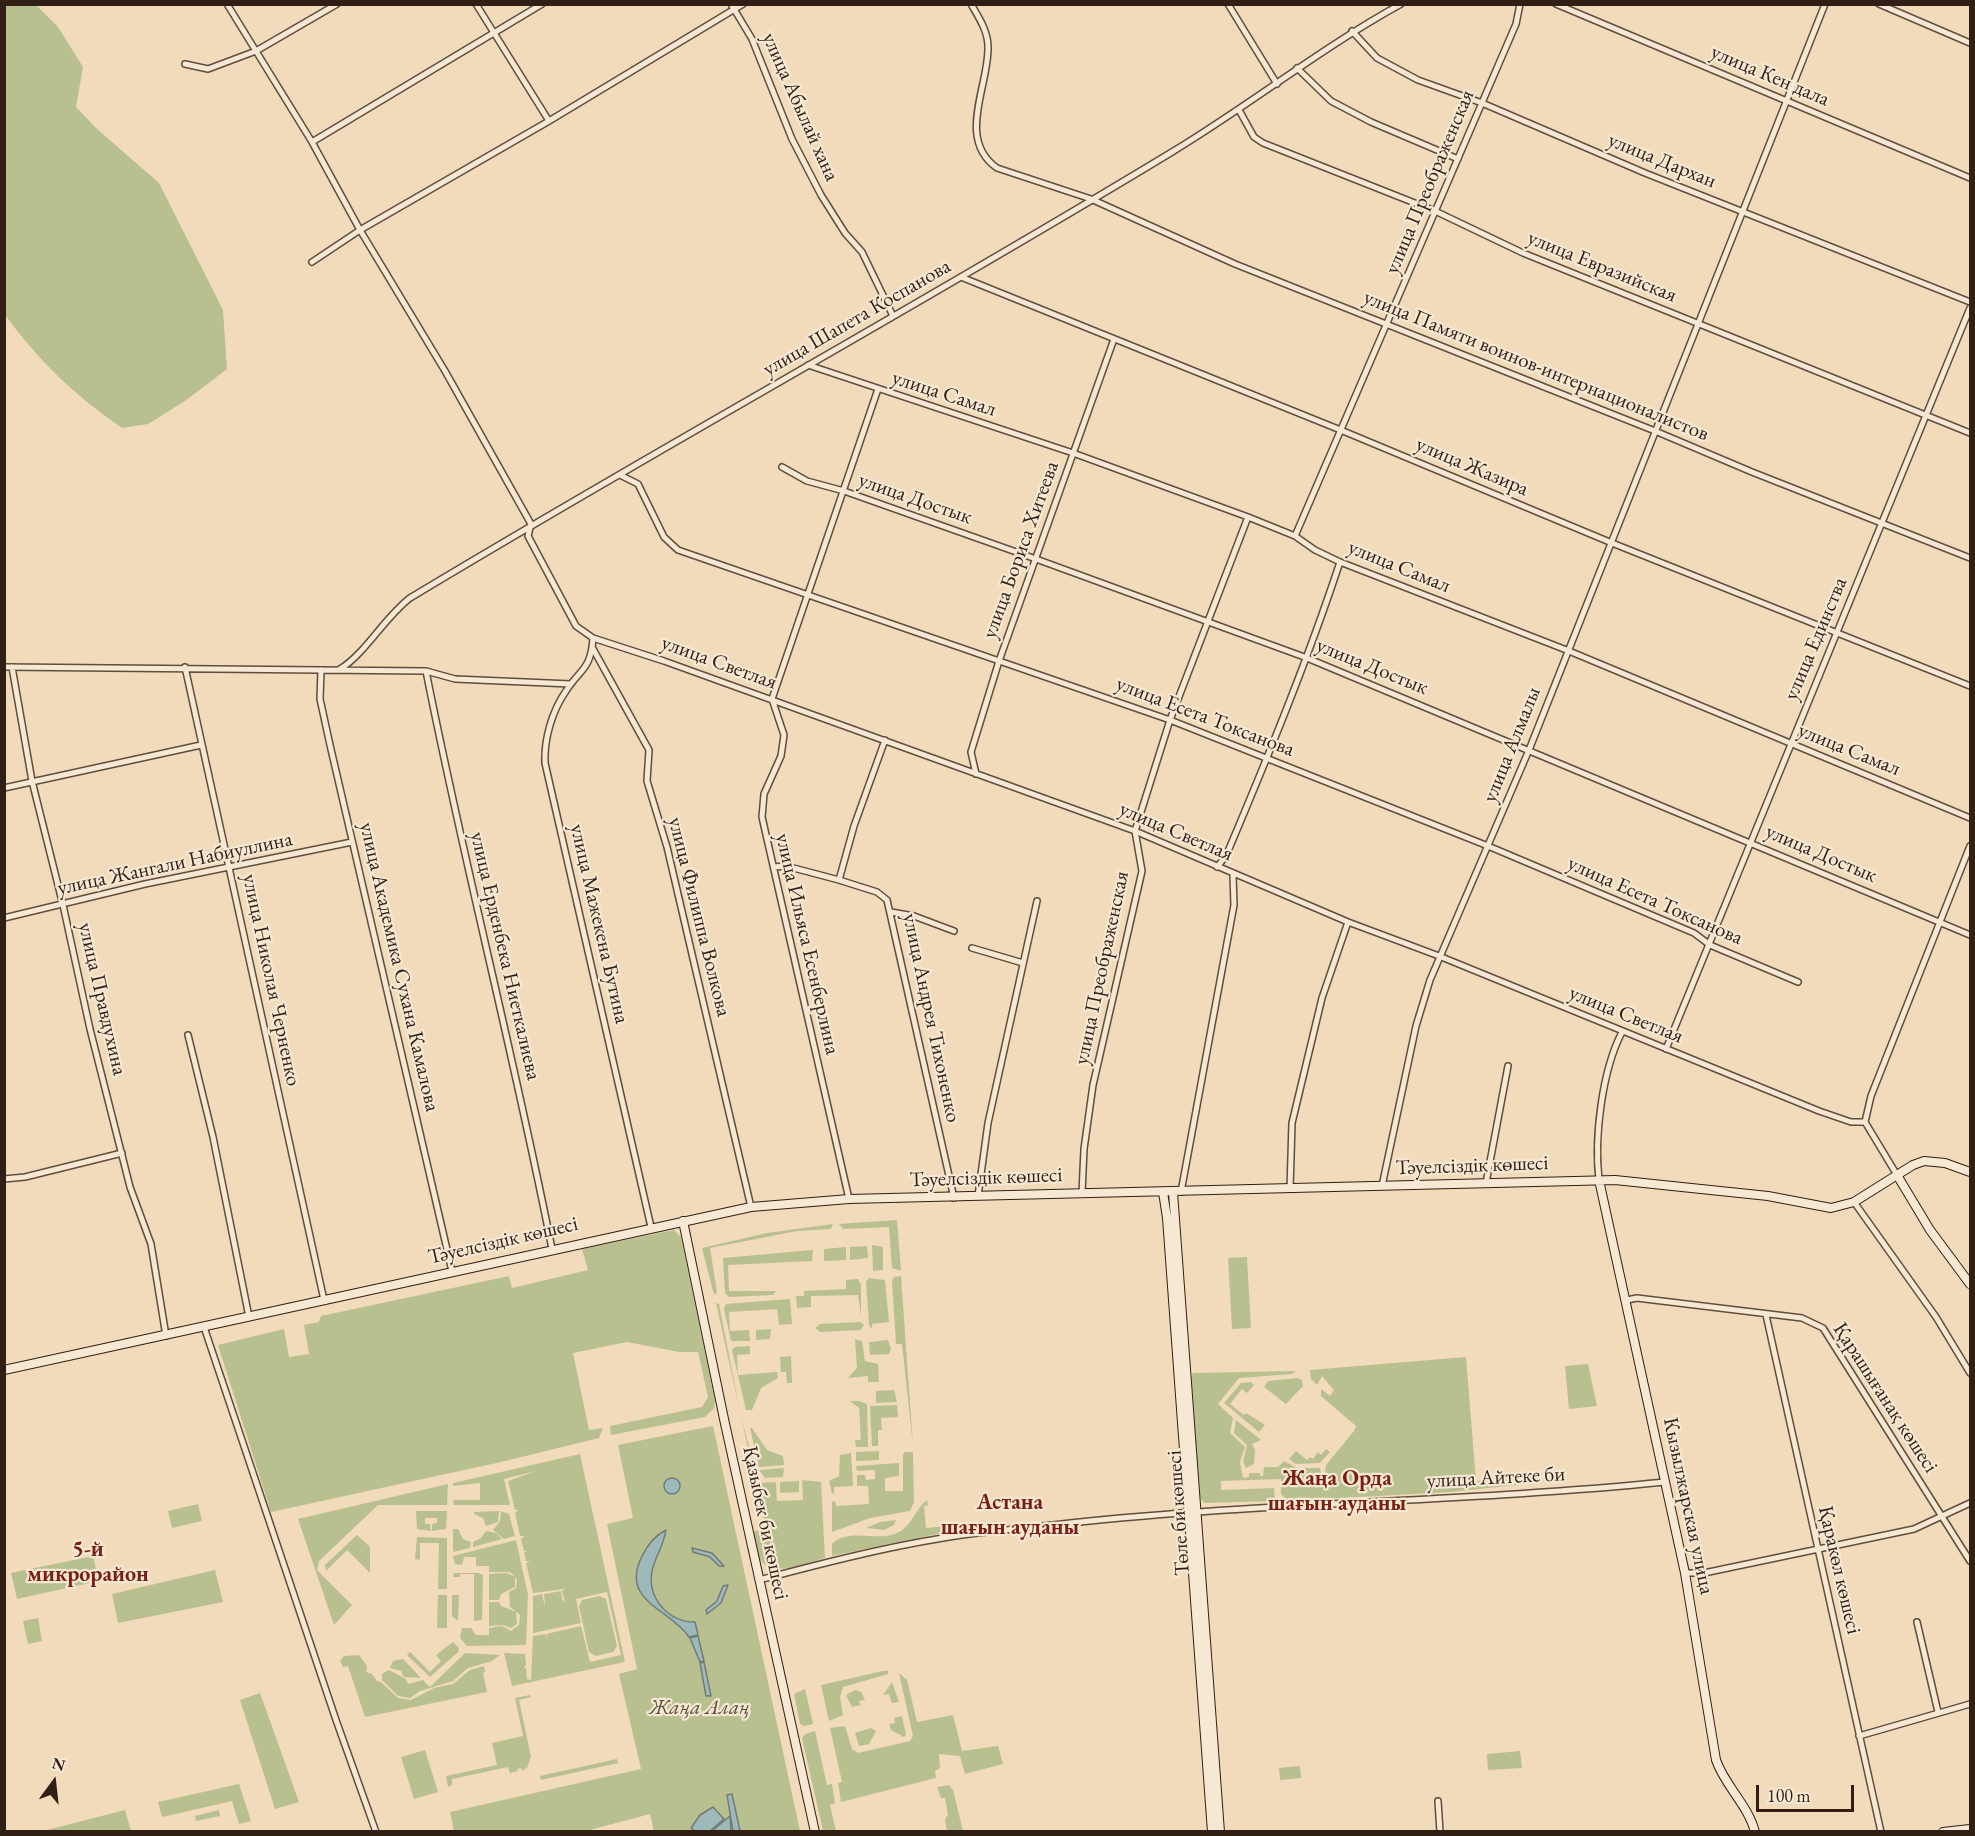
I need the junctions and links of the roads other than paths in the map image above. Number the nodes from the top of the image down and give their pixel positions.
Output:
1 (227, 4) edge
2 (337, 4) edge
3 (476, 4) edge
4 (542, 4) edge
5 (743, 4) edge
6 (972, 4) edge
7 (1228, 4) edge
8 (1401, 4) edge
9 (1520, 4) edge
10 (1556, 4) edge
11 (1825, 4) edge
12 (1879, 4) edge
13 (732, 7) edge
14 (1352, 31) junction
15 (495, 35) junction
16 (1971, 43) edge
17 (256, 51) junction
18 (185, 64) dead end
19 (1297, 68) junction
20 (1277, 84) junction
21 (1787, 100) junction
22 (1482, 103) junction
23 (1239, 110) junction
24 (549, 121) junction
25 (312, 142) junction
26 (1458, 159) junction
27 (1971, 178) edge
28 (1091, 199) junction
29 (1742, 210) junction
30 (1435, 212) junction
31 (360, 230) junction
32 (312, 262) dead end
33 (961, 278) junction
34 (1971, 302) edge
35 (1971, 308) edge
36 (893, 316) junction
37 (1388, 323) junction
38 (1697, 324) junction
39 (1114, 339) junction
40 (808, 365) junction
41 (878, 389) junction
42 (1927, 414) junction
43 (1342, 430) junction
44 (1655, 431) junction
45 (1971, 433) edge
46 (1073, 453) junction
47 (782, 466) dead end
48 (620, 475) junction
49 (844, 491) junction
50 (1248, 517) junction
51 (1883, 522) junction
52 (531, 524) junction
53 (1294, 536) junction
54 (1612, 543) junction
55 (1971, 558) edge
56 (1036, 559) junction
57 (1340, 562) junction
58 (809, 594) junction
59 (1209, 622) junction
60 (1837, 632) junction
61 (593, 638) junction
62 (592, 647) junction
63 (1569, 651) junction
64 (1307, 658) junction
65 (999, 661) junction
66 (4, 667) edge
67 (12, 667) junction
68 (185, 667) junction
69 (340, 669) junction
70 (321, 670) junction
71 (426, 671) junction
72 (571, 684) junction
73 (1971, 686) edge
74 (772, 699) junction
75 (1170, 720) junction
76 (885, 741) junction
77 (1790, 743) junction
78 (201, 745) junction
79 (1529, 750) junction
80 (1268, 758) junction
81 (976, 774) junction
82 (32, 781) junction
83 (4, 788) edge
84 (1971, 818) edge
85 (1135, 831) junction
86 (352, 842) junction
87 (1750, 842) junction
88 (1488, 846) junction
89 (1971, 846) edge
90 (230, 867) junction
91 (774, 867) junction
92 (1217, 867) junction
93 (1233, 874) junction
94 (839, 880) junction
95 (1037, 901) dead end
96 (63, 905) junction
97 (891, 912) junction
98 (4, 918) edge
99 (1348, 922) junction
100 (1941, 922) junction
101 (954, 931) dead end
102 (1971, 935) edge
103 (1710, 945) junction
104 (972, 948) dead end
105 (1439, 956) junction
106 (1023, 963) junction
107 (1798, 982) dead end
108 (1622, 1032) junction
109 (188, 1035) dead end
110 (1666, 1049) junction
111 (1508, 1066) dead end
112 (1864, 1122) junction
113 (122, 1153) junction
114 (1970, 1169) edge
115 (1897, 1175) junction
116 (4, 1179) edge
117 (1599, 1180) junction
118 (1486, 1183) junction
119 (1382, 1186) junction
120 (1290, 1189) junction
121 (1163, 1192) junction
122 (1177, 1192) junction
123 (1082, 1193) junction
124 (978, 1197) junction
125 (954, 1198) junction
126 (849, 1199) junction
127 (1854, 1202) junction
128 (751, 1207) junction
129 (683, 1221) junction
130 (651, 1227) junction
131 (552, 1248) junction
132 (452, 1271) junction
133 (1971, 1284) edge
134 (324, 1300) junction
135 (1627, 1300) junction
136 (1766, 1315) junction
137 (249, 1317) junction
138 (204, 1327) junction
139 (166, 1336) junction
140 (4, 1370) edge
141 (1971, 1372) edge
142 (1665, 1482) junction
143 (1971, 1503) edge
144 (1193, 1512) junction
145 (1944, 1517) junction
146 (1817, 1549) junction
147 (1971, 1561) edge
148 (1685, 1574) junction
149 (759, 1580) junction
150 (1917, 1622) dead end
151 (1971, 1704) edge
152 (1938, 1712) junction
153 (1859, 1737) junction
154 (1438, 1801) dead end
155 (1971, 1828) edge
156 (376, 1832) edge
157 (815, 1832) edge
158 (1212, 1832) edge
159 (1220, 1832) edge
160 (1440, 1832) edge
161 (1755, 1832) edge
162 (1881, 1832) edge
163 (1943, 1832) edge

1 - 17 street, улица Светлая
2 - 17 street
3 - 15 street
4 - 15 street
5 - 13 street
6 - 28 street, улица Памяти воинов-интернационалистов
7 - 20 street
8 - 14 street, улица Шапета Коспанова
9 - 22 street, улица Преображенская
10 - 21 street, улица Кен дала
11 - 21 street, улица Алмалы
12 - 16 street
13 - 24 street
13 - 36 street, улица Абылай хана
14 - 19 street, улица Шапета Коспанова
14 - 22 street, улица Дархан
15 - 24 street
15 - 25 street
17 - 18 street
17 - 25 street, улица Светлая
19 - 20 street, улица Шапета Коспанова
19 - 26 street
20 - 23 street, улица Шапета Коспанова
21 - 27 street, улица Кен дала
21 - 29 street, улица Алмалы
22 - 26 street, улица Преображенская
22 - 29 street, улица Дархан
23 - 28 street, улица Шапета Коспанова
23 - 30 street, улица Евразийская
24 - 31 street
25 - 31 street, улица Светлая
26 - 30 street, улица Преображенская
28 - 33 street, улица Шапета Коспанова
28 - 37 street, улица Памяти воинов-интернационалистов
29 - 34 street, улица Дархан
29 - 38 street, улица Алмалы
30 - 37 street, улица Преображенская
30 - 38 street, улица Евразийская
31 - 32 street
31 - 52 street, улица Светлая
33 - 36 street, улица Шапета Коспанова
33 - 39 street, улица Жазира
35 - 42 street, улица Единства
36 - 40 street, улица Шапета Коспанова
37 - 43 street, улица Преображенская
37 - 44 street, улица Памяти воинов-интернационалистов
38 - 42 street, улица Евразийская
38 - 44 street, улица Алмалы
39 - 43 street, улица Жазира
39 - 46 street, улица Бориса Хитеева
40 - 41 street, улица Самал
40 - 48 street, улица Шапета Коспанова
41 - 46 street, улица Самал
41 - 49 street
42 - 45 street, улица Евразийская
42 - 51 street, улица Единства
43 - 53 street, улица Преображенская
43 - 54 street, улица Жазира
44 - 51 street, улица Памяти воинов-интернационалистов
44 - 54 street, улица Алмалы
46 - 50 street, улица Самал
46 - 56 street, улица Бориса Хитеева
47 - 49 street, улица Достык
48 - 52 street, улица Шапета Коспанова
48 - 58 street, улица Есета Токсанова
49 - 56 street, улица Достык
49 - 58 street
50 - 53 street, улица Самал
50 - 59 street, улица Преображенская
51 - 55 street, улица Памяти воинов-интернационалистов
51 - 60 street, улица Единства
52 - 61 street, улица Светлая
52 - 69 street, улица Шапета Коспанова
53 - 57 street, улица Самал
54 - 60 street, улица Жазира
54 - 63 street, улица Алмалы
56 - 59 street, улица Достык
56 - 65 street, улица Бориса Хитеева
57 - 63 street, улица Самал
57 - 64 street
58 - 65 street, улица Есета Токсанова
58 - 74 street
59 - 64 street, улица Достык
59 - 75 street, улица Преображенская
60 - 73 street, улица Жазира
60 - 77 street, улица Единства
61 - 62 street, улица Мажекена Бутина
61 - 74 street, улица Светлая
62 - 72 street, улица Мажекена Бутина
62 - 128 street, улица Филиппа Волкова
63 - 77 street, улица Самал
63 - 79 street, улица Алмалы
64 - 79 street, улица Достык
64 - 80 street
65 - 75 street, улица Есета Токсанова
65 - 81 street, улица Бориса Хитеева
66 - 67 street
67 - 68 street
67 - 82 street, улица Правдухина
68 - 70 street
68 - 78 street, улица Николая Черненко
69 - 70 street
69 - 71 street
70 - 86 street, улица Академика Сухана Камалова
71 - 72 street
71 - 131 street, улица Ерденбека Ниеткалиева
72 - 130 street, улица Мажекена Бутина
74 - 76 street, улица Светлая
74 - 91 street, улица Ильяса Есенберлина
75 - 80 street, улица Есета Токсанова
75 - 85 street, улица Преображенская
76 - 81 street, улица Светлая
76 - 94 street
77 - 84 street, улица Самал
77 - 87 street, улица Единства
78 - 82 street
78 - 90 street, улица Николая Черненко
79 - 87 street, улица Достык
79 - 88 street, улица Алмалы
80 - 88 street, улица Есета Токсанова
80 - 92 street
81 - 85 street, улица Светлая
82 - 83 street
82 - 96 street, улица Правдухина
85 - 92 street, улица Светлая
85 - 123 street, улица Преображенская
86 - 90 street, улица Жангали Набиуллина
86 - 132 street, улица Академика Сухана Камалова
87 - 100 street, улица Достык
87 - 103 street, улица Единства
88 - 103 street, улица Есета Токсанова
88 - 105 street, улица Алмалы
89 - 100 street
90 - 96 street, улица Жангали Набиуллина
90 - 134 street, улица Николая Черненко
91 - 94 street, улица Андрея Тихоненко
91 - 126 street, улица Ильяса Есенберлина
92 - 93 street, улица Светлая
93 - 99 street, улица Светлая
93 - 122 street
94 - 97 street, улица Андрея Тихоненко
95 - 106 street
96 - 98 street, улица Жангали Набиуллина
96 - 113 street, улица Правдухина
97 - 101 street
97 - 125 street, улица Андрея Тихоненко
99 - 105 street, улица Светлая
99 - 120 street
100 - 102 street, улица Достык
100 - 112 street
103 - 107 street, улица Есета Токсанова
103 - 110 street, улица Единства
104 - 106 street
105 - 108 street, улица Светлая
105 - 119 street, улица Алмалы
106 - 124 street
108 - 110 street, улица Светлая
108 - 117 street
109 - 137 street
110 - 112 street, улица Светлая
111 - 118 street
112 - 115 street
113 - 116 street
113 - 139 street, улица Правдухина
114 - 115 main road, Тәуелсіздік көшесі
115 - 127 main road, Тәуелсіздік көшесі
115 - 133 main road
117 - 118 main road, Тәуелсіздік көшесі
117 - 127 main road, Тәуелсіздік көшесі
117 - 135 main road, Кызылжарская улица
118 - 119 main road, Тәуелсіздік көшесі
119 - 120 main road, Тәуелсіздік көшесі
120 - 122 main road, Тәуелсіздік көшесі
121 - 122 main road, Тәуелсіздік көшесі
121 - 123 main road, Тәуелсіздік көшесі
121 - 144 main road, Төле би көшесі
122 - 144 main road, Төле би көшесі
123 - 124 main road, Тәуелсіздік көшесі
124 - 125 main road, Тәуелсіздік көшесі
125 - 126 main road, Тәуелсіздік көшесі
126 - 128 main road, Тәуелсіздік көшесі
127 - 141 street
128 - 129 main road, Тәуелсіздік көшесі
129 - 130 main road, Тәуелсіздік көшесі
129 - 149 main road, Қазыбек би көшесі
130 - 131 main road, Тәуелсіздік көшесі
131 - 132 main road, Тәуелсіздік көшесі
132 - 134 main road, Тәуелсіздік көшесі
134 - 137 main road, Тәуелсіздік көшесі
135 - 136 street, Қарашығанақ көшесі
135 - 142 main road, Кызылжарская улица
136 - 145 street, Қарашығанақ көшесі
136 - 146 street, Қаракөл көшесі
137 - 138 main road, Тәуелсіздік көшесі
138 - 139 main road, Тәуелсіздік көшесі
138 - 156 street
139 - 140 main road, Тәуелсіздік көшесі
142 - 144 street, улица Айтеке би
142 - 148 main road, Кызылжарская улица
143 - 145 street
144 - 149 street, улица Айтеке би
144 - 158 main road, Төле би көшесі
144 - 159 main road, Төле би көшесі
145 - 146 street
145 - 147 street, Қарашығанақ көшесі
146 - 148 street
146 - 153 street, Қаракөл көшесі
148 - 161 main road, Кызылжарская улица
149 - 157 main road, Қазыбек би көшесі
150 - 152 street
151 - 152 street
152 - 153 street
153 - 162 street, Қаракөл көшесі
154 - 160 street
155 - 163 main road

